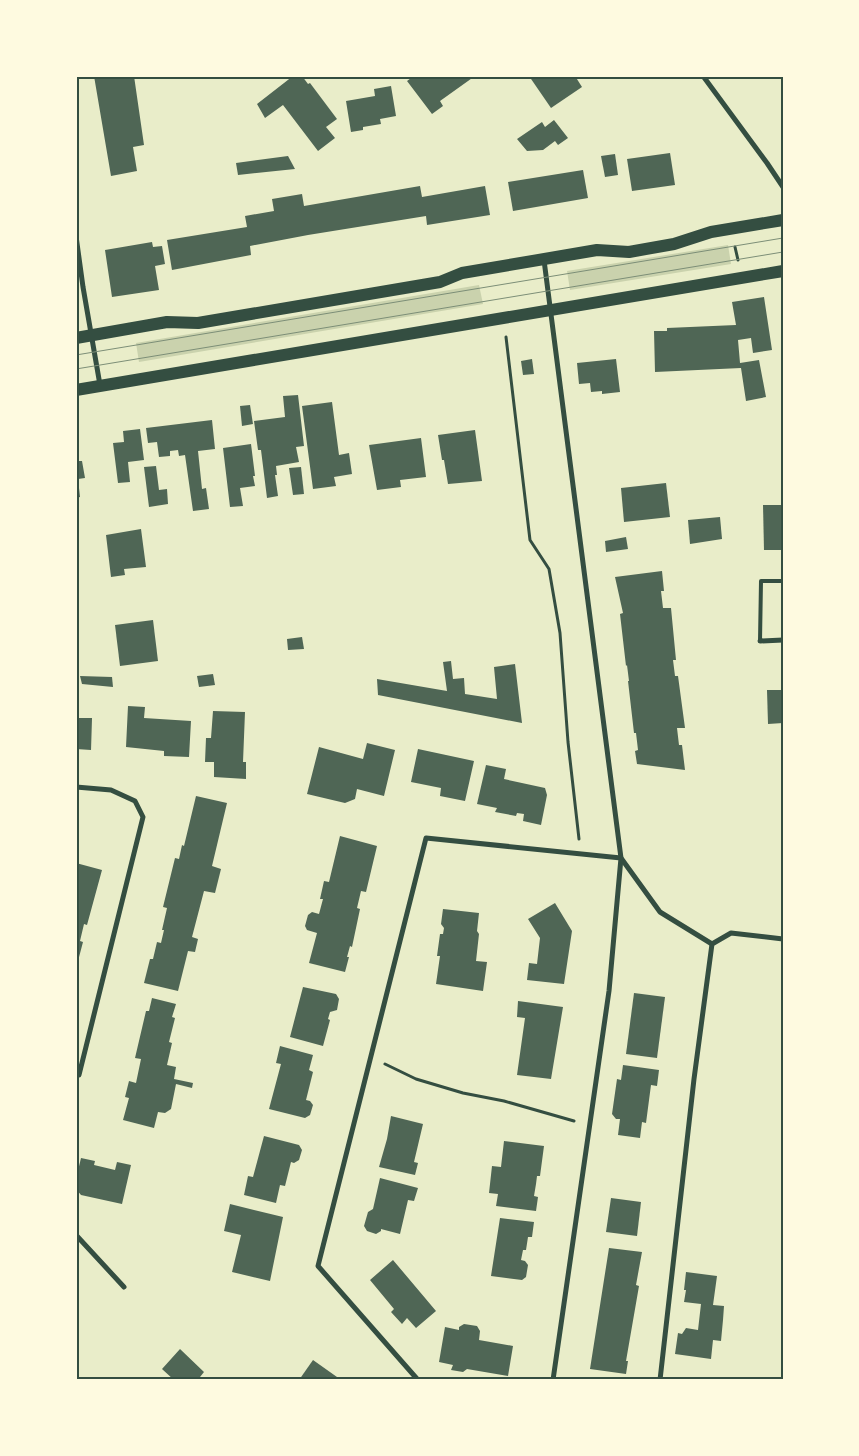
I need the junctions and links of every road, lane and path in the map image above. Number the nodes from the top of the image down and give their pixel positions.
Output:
1 (703, 76) edge
2 (783, 187) edge
3 (783, 220) edge
4 (732, 227) junction
5 (76, 236) edge
6 (544, 260) junction
7 (783, 271) edge
8 (741, 278) junction
9 (550, 310) junction
10 (503, 318) junction
11 (92, 335) junction
12 (76, 338) edge
13 (100, 386) junction
14 (76, 390) edge
15 (783, 581) edge
16 (783, 640) edge
17 (760, 641) joint
18 (76, 787) edge
19 (581, 854) junction
20 (621, 858) junction
21 (783, 940) edge
22 (712, 944) junction
23 (371, 1057) junction
24 (79, 1075) dead end
25 (589, 1126) junction
26 (76, 1235) edge
27 (124, 1287) dead end
28 (418, 1380) edge
29 (553, 1380) edge
30 (660, 1380) edge

1 - 2 street
3 - 4 main road
4 - 6 main road
4 - 8 path
5 - 11 street
6 - 9 street
6 - 11 main road
7 - 8 main road
8 - 9 main road
9 - 10 main road
9 - 20 street
10 - 13 main road
10 - 19 path
11 - 12 main road
11 - 13 street
13 - 14 main road
15 - 17 lane
16 - 17 street
18 - 24 street
19 - 20 street
19 - 23 street
20 - 22 street
20 - 25 street
21 - 22 street
22 - 30 street
23 - 25 path
23 - 28 street
25 - 29 street
26 - 27 street

